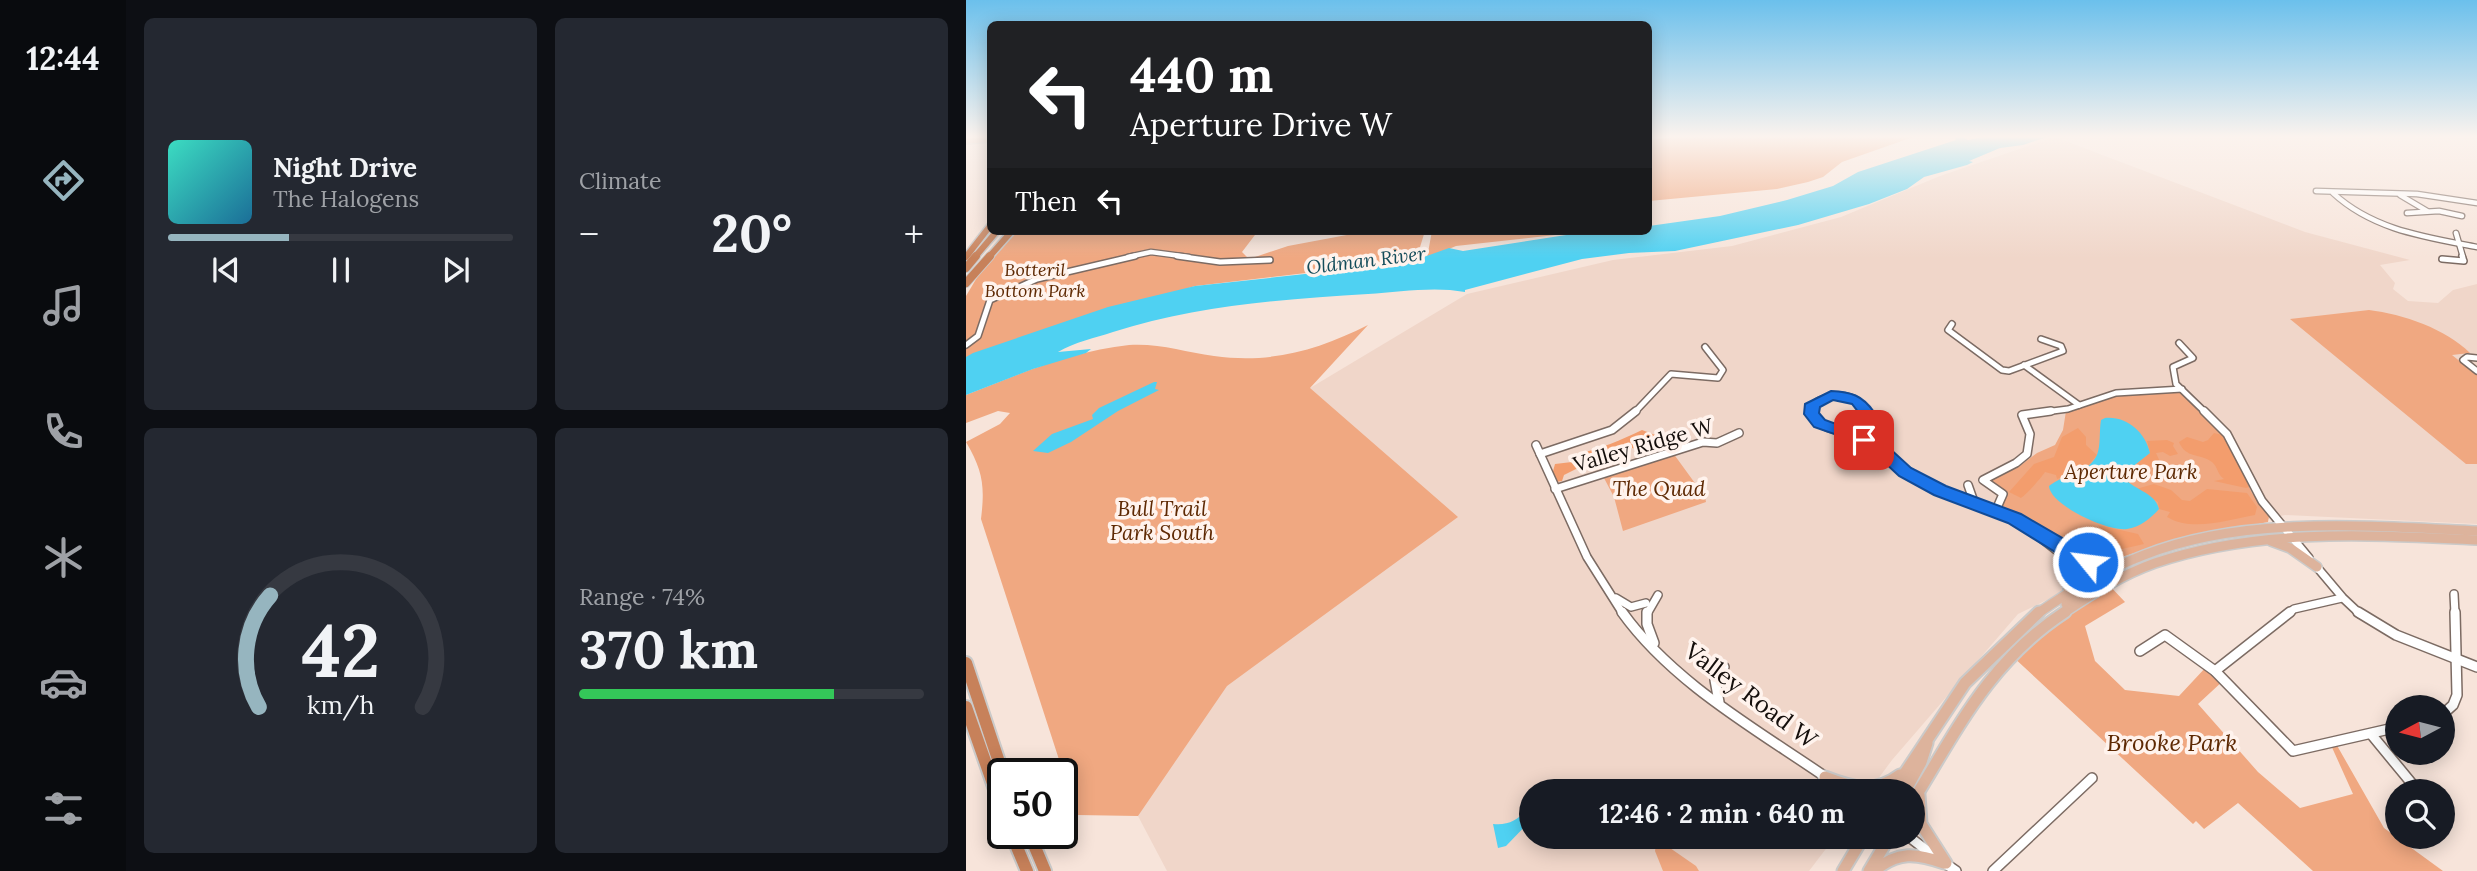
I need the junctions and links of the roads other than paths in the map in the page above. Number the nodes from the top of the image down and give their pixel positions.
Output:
1 (2316, 191) dead end
2 (2333, 193) junction
3 (2399, 194) junction
4 (2477, 203) edge
5 (2428, 211) junction
6 (2407, 213) dead end
7 (2462, 216) dead end
8 (987, 230) edge
9 (2456, 233) dead end
10 (994, 235) edge
11 (999, 235) edge
12 (1008, 235) edge
13 (2457, 243) junction
14 (2477, 247) edge
15 (966, 257) edge
16 (2442, 259) dead end
17 (1270, 260) dead end
18 (966, 268) edge
19 (966, 282) edge
20 (1952, 324) dead end
21 (2041, 339) dead end
22 (2179, 343) dead end
23 (966, 345) edge
24 (1705, 347) dead end
25 (2477, 358) edge
26 (2022, 366) junction
27 (2477, 371) edge
28 (2182, 388) junction
29 (2077, 406) junction
30 (1866, 416) junction
31 (1837, 430) junction
32 (1739, 433) dead end
33 (1536, 444) dead end
34 (1873, 446) junction
35 (1540, 454) junction
36 (1555, 488) junction
37 (1960, 498) junction
38 (1974, 502) junction
39 (1996, 510) junction
40 (2347, 525) junction
41 (2283, 527) junction
42 (2477, 531) edge
43 (2290, 536) junction
44 (2254, 540) junction
45 (2477, 540) edge
46 (2212, 547) junction
47 (2064, 553) junction
48 (2121, 563) junction
49 (2317, 567) junction
50 (2098, 580) junction
51 (2066, 592) junction
52 (1611, 594) junction
53 (2455, 594) dead end
54 (1658, 595) dead end
55 (2342, 598) junction
56 (1646, 603) dead end
57 (1656, 648) junction
58 (2140, 652) dead end
59 (2455, 659) junction
60 (966, 663) edge
61 (1724, 667) dead end
62 (2477, 667) edge
63 (2215, 671) junction
64 (2455, 700) edge
65 (1720, 704) junction
66 (966, 707) edge
67 (2385, 730) edge
68 (1930, 734) junction
69 (2371, 734) junction
70 (998, 758) edge
71 (1910, 766) junction
72 (987, 767) edge
73 (1825, 777) junction
74 (2092, 778) dead end
75 (1828, 779) edge
76 (1901, 779) edge
77 (1912, 779) edge
78 (2408, 779) edge
79 (1925, 780) edge
80 (1925, 833) edge
81 (1925, 848) edge
82 (1018, 849) edge
83 (1036, 849) edge
84 (1853, 849) edge
85 (1856, 849) edge
86 (1882, 849) edge
87 (1851, 857) junction
88 (1951, 867) edge
89 (1027, 871) edge
90 (1045, 871) edge
91 (1843, 871) edge
92 (1869, 871) edge
93 (1874, 871) edge
94 (1993, 871) edge

1 - 2 street
2 - 3 street
2 - 13 street
3 - 4 street
3 - 5 street
5 - 6 street
5 - 7 street
8 - 15 highway
9 - 13 street
10 - 18 highway
11 - 19 highway
12 - 19 highway
13 - 14 street
13 - 16 street
17 - 23 street
20 - 26 street
21 - 26 street
22 - 28 street
24 - 35 street
25 - 27 street
26 - 29 street
28 - 29 street
28 - 41 street
29 - 39 street
30 - 31 street
30 - 31 street
30 - 34 street
31 - 34 street
32 - 36 street, Valley Ridge W
33 - 35 street, Valley Road W
34 - 37 street
35 - 36 street, Valley Road W
36 - 52 street, Valley Road W
37 - 38 street
37 - 38 street
38 - 39 street
39 - 47 street
40 - 41 main road
40 - 42 main road
40 - 43 main road
41 - 43 street
41 - 46 main road
41 - 48 main road
43 - 44 main road
43 - 45 main road
43 - 49 street
44 - 46 main road
44 - 49 main road
46 - 50 main road
47 - 48 main road
47 - 50 street
47 - 51 main road
48 - 50 main road
49 - 55 street
50 - 51 main road
50 - 79 main road
51 - 68 main road
52 - 56 street
52 - 57 street, Valley Road W
53 - 59 street
54 - 57 street
55 - 59 street
55 - 63 street
57 - 65 street, Valley Road W
58 - 63 street
59 - 62 street
59 - 64 street
60 - 70 highway
61 - 65 street
63 - 69 street
65 - 73 street, Valley Road W
66 - 72 highway
67 - 69 street
68 - 71 main road
68 - 77 main road
69 - 78 street
71 - 73 main road
71 - 76 main road
73 - 75 street, Valley Road W
74 - 94 street
80 - 88 main road
81 - 88 street
82 - 89 highway
83 - 90 highway
84 - 87 main road
85 - 87 main road
86 - 92 main road
87 - 91 main road
88 - 93 main road

